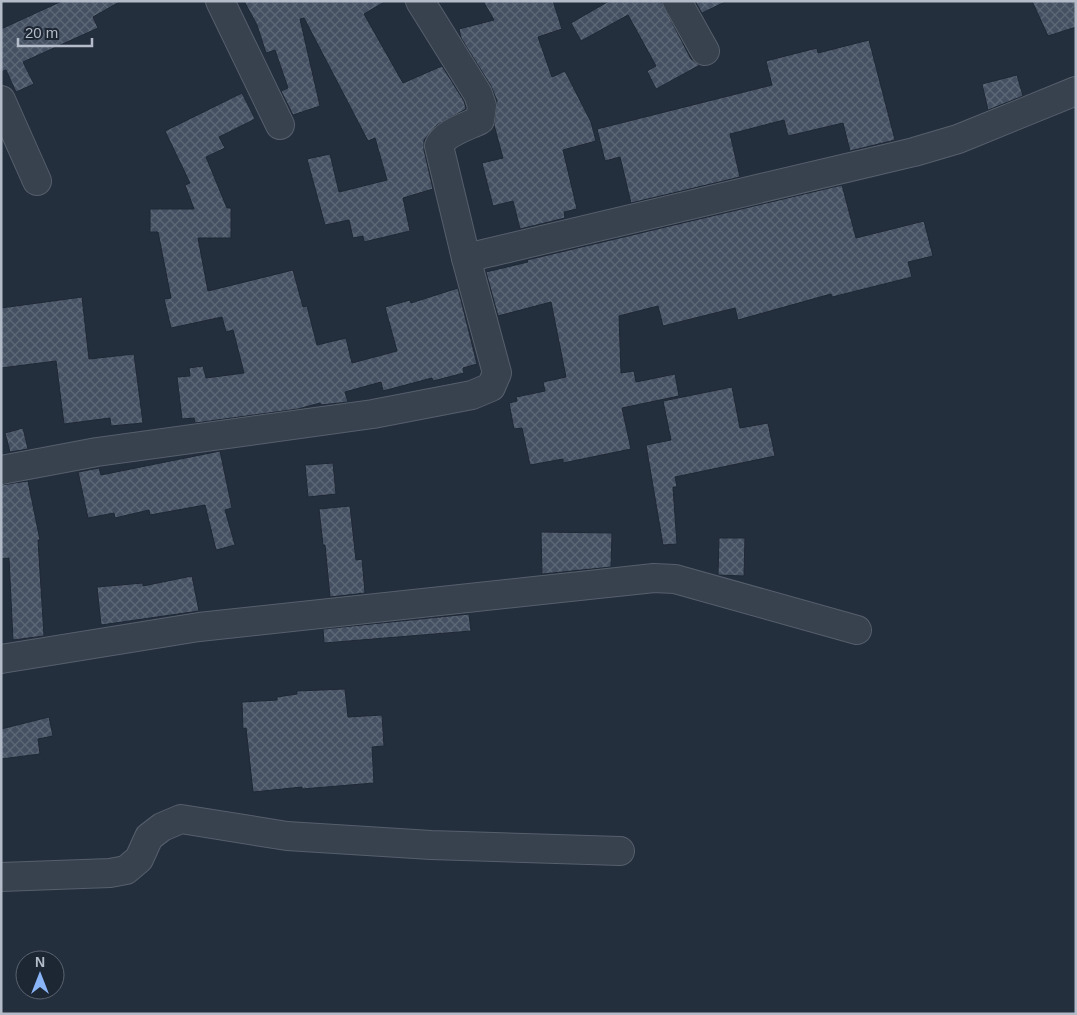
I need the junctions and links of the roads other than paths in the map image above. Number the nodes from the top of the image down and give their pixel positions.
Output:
1 (220, 1) edge
2 (420, 1) edge
3 (677, 1) edge
4 (705, 51) dead end
5 (1076, 91) edge
6 (1, 100) edge
7 (280, 126) dead end
8 (37, 181) dead end
9 (466, 258) junction
10 (1, 470) edge
11 (857, 630) dead end
12 (1, 659) edge
13 (620, 852) dead end
14 (1, 877) edge

1 - 7 street
2 - 9 street
3 - 4 street
5 - 9 street
6 - 8 street
9 - 10 street
11 - 12 street
13 - 14 street

